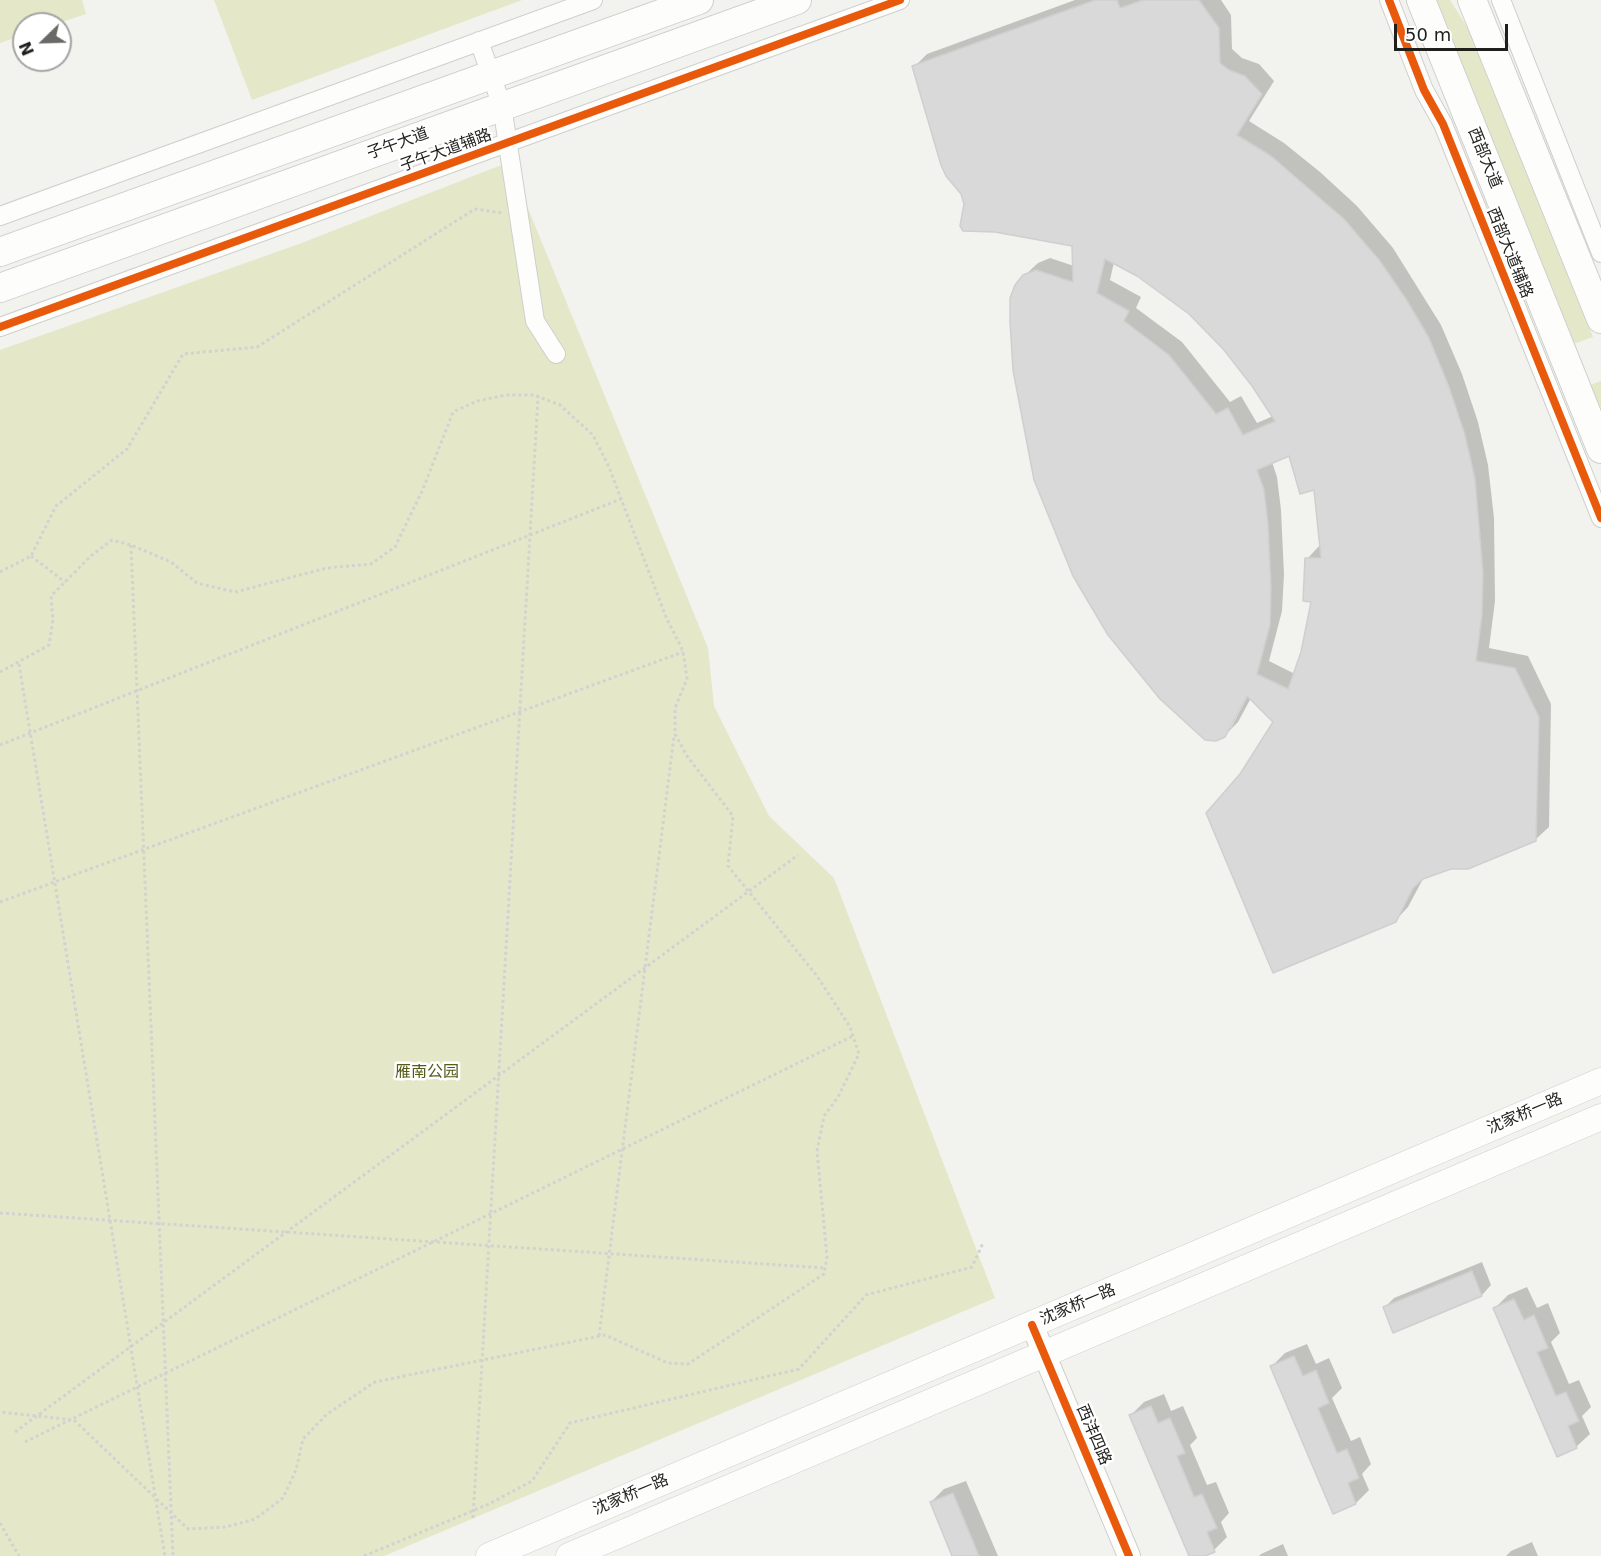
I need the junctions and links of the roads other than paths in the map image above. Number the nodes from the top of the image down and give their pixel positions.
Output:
1 (593, 0) edge
2 (699, 0) edge
3 (796, 0) edge
4 (900, 0) edge
5 (1389, 0) edge
6 (1421, 0) edge
7 (1472, 0) edge
8 (1501, 0) edge
9 (479, 41) junction
10 (492, 75) junction
11 (502, 106) junction
12 (508, 143) junction
13 (0, 216) edge
14 (0, 252) edge
15 (1601, 253) edge
16 (0, 288) edge
17 (1601, 319) edge
18 (0, 327) edge
19 (556, 354) dead end
20 (1601, 449) edge
21 (1601, 518) edge
22 (1601, 1081) edge
23 (1601, 1117) edge
24 (1032, 1325) junction
25 (1045, 1356) junction
26 (489, 1556) edge
27 (569, 1556) edge
28 (1129, 1556) edge

1 - 9 street
2 - 10 main road, 子午大道
3 - 11 main road, 子午大道
4 - 12 street, 子午大道辅路
5 - 21 street, 西部大道辅路
6 - 20 main road, 西部大道
7 - 17 main road
8 - 15 street
9 - 10 street
9 - 13 street
10 - 11 street
10 - 14 main road, 子午大道
11 - 12 street
11 - 16 main road, 子午大道
12 - 18 street, 子午大道辅路
12 - 19 street
22 - 24 main road, 沈家桥一路
23 - 25 main road, 沈家桥一路
24 - 25 street, 西沣四路
24 - 26 main road, 沈家桥一路
25 - 27 main road, 沈家桥一路
25 - 28 street, 西沣四路

